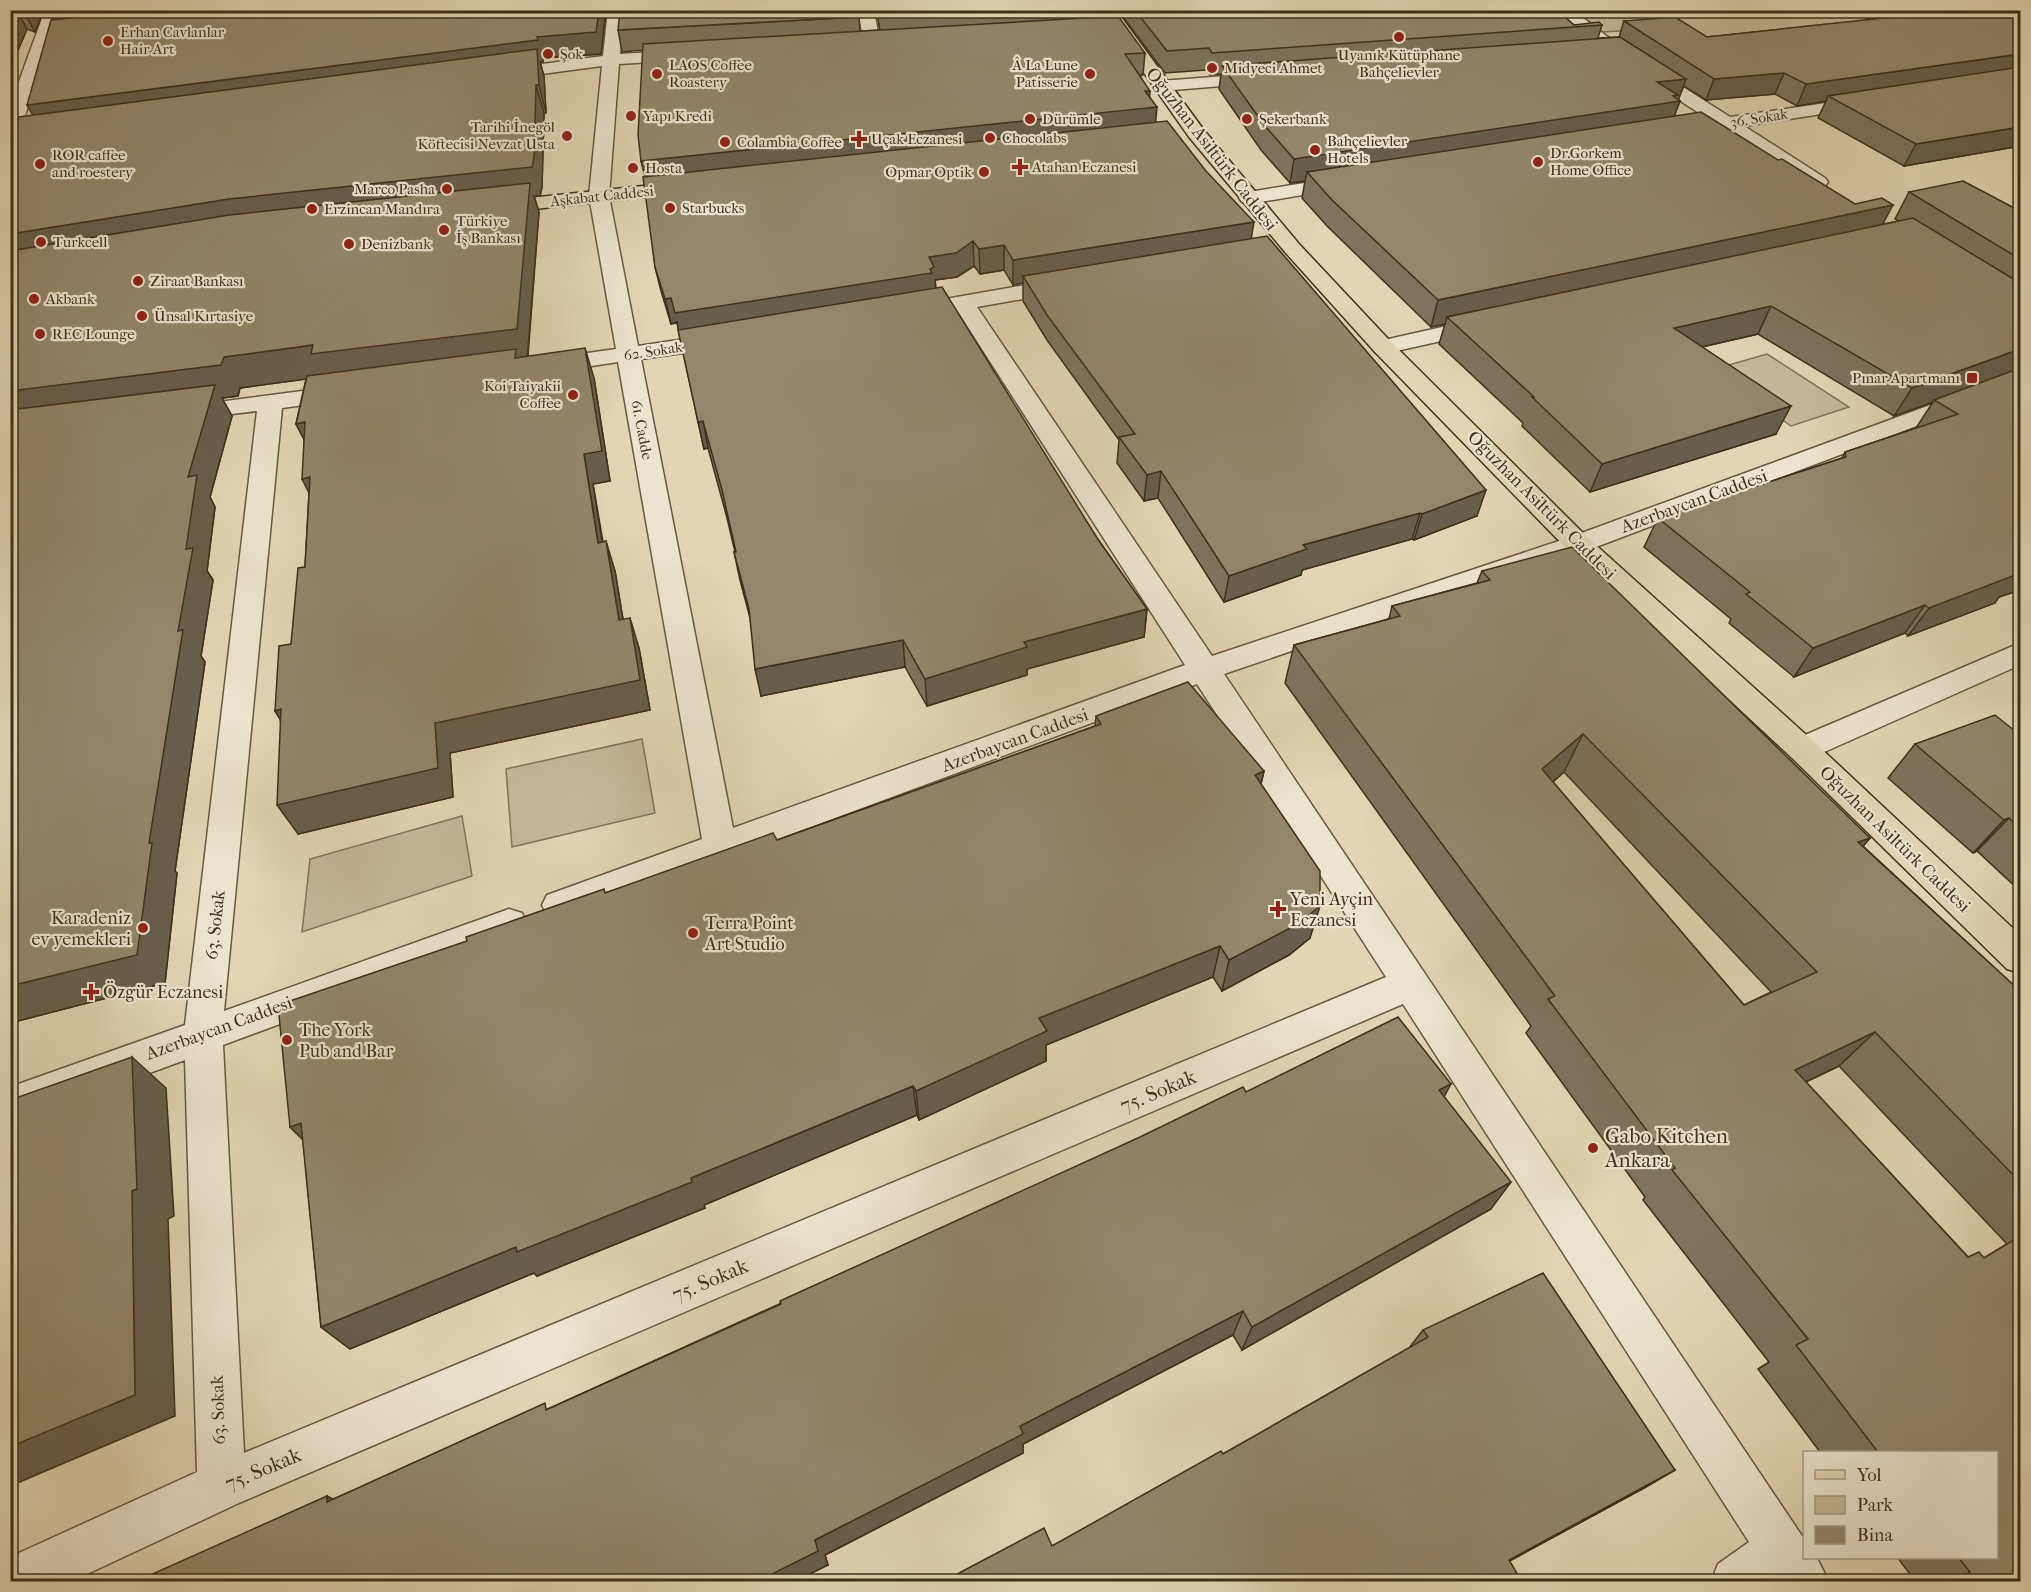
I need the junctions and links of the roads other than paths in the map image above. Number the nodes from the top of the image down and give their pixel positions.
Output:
1 (53, 10) edge
2 (616, 10) edge
3 (866, 10) edge
4 (1108, 10) edge
5 (1562, 10) edge
6 (1120, 30) junction
7 (1096, 31) edge
8 (872, 44) edge
9 (1616, 52) junction
10 (706, 54) edge
11 (1593, 54) edge
12 (611, 60) junction
13 (480, 77) edge
14 (1276, 77) edge
15 (1161, 86) junction
16 (1884, 99) edge
17 (1724, 123) junction
18 (1654, 134) edge
19 (14, 137) edge
20 (1365, 180) edge
21 (704, 185) edge
22 (1835, 194) edge
23 (599, 196) junction
24 (1249, 198) junction
25 (471, 210) edge
26 (1092, 281) edge
27 (963, 302) junction
28 (916, 310) edge
29 (1510, 320) edge
30 (743, 337) edge
31 (1383, 347) junction
32 (628, 356) junction
33 (524, 369) edge
34 (2020, 379) edge
35 (374, 388) edge
36 (270, 402) junction
37 (164, 415) edge
38 (1578, 544) junction
39 (2020, 653) edge
40 (1204, 670) junction
41 (1802, 749) junction
42 (720, 848) junction
43 (2020, 958) edge
44 (1410, 984) junction
45 (203, 1034) junction
46 (10, 1106) edge
47 (222, 1486) junction
48 (1793, 1565) edge
49 (13, 1581) edge
50 (1736, 1581) edge

1 - 19 street
2 - 12 street, 61. Cadde
3 - 8 street
4 - 6 main road, Oğuzhan Asiltürk Caddesi
5 - 9 street
6 - 7 street
6 - 15 main road, Oğuzhan Asiltürk Caddesi
9 - 11 street
9 - 17 street
10 - 12 street
12 - 13 street
12 - 23 street, 61. Cadde
14 - 15 street
15 - 24 main road, Oğuzhan Asiltürk Caddesi
16 - 17 street, 36. Sokak
17 - 18 street, 36. Sokak
17 - 22 street
20 - 24 street
21 - 23 main road, Aşkabat Caddesi
23 - 25 main road, Aşkabat Caddesi
23 - 32 street, 61. Cadde
24 - 31 main road, Oğuzhan Asiltürk Caddesi
26 - 27 street
27 - 28 street
27 - 40 street
29 - 31 street
30 - 32 street, 62. Sokak
31 - 38 main road, Oğuzhan Asiltürk Caddesi
32 - 33 street, 62. Sokak
32 - 42 street, 61. Cadde
34 - 38 street, Azerbaycan Caddesi
35 - 36 street
36 - 37 street
36 - 45 street, 63. Sokak
38 - 40 street, Azerbaycan Caddesi
38 - 41 main road, Oğuzhan Asiltürk Caddesi
39 - 41 street
40 - 42 street, Azerbaycan Caddesi
40 - 44 street
41 - 43 main road, Oğuzhan Asiltürk Caddesi
42 - 45 street, Azerbaycan Caddesi
44 - 47 street, 75. Sokak
44 - 48 street
45 - 46 street, Azerbaycan Caddesi
45 - 47 street, 63. Sokak
47 - 49 street, 75. Sokak
48 - 50 street

